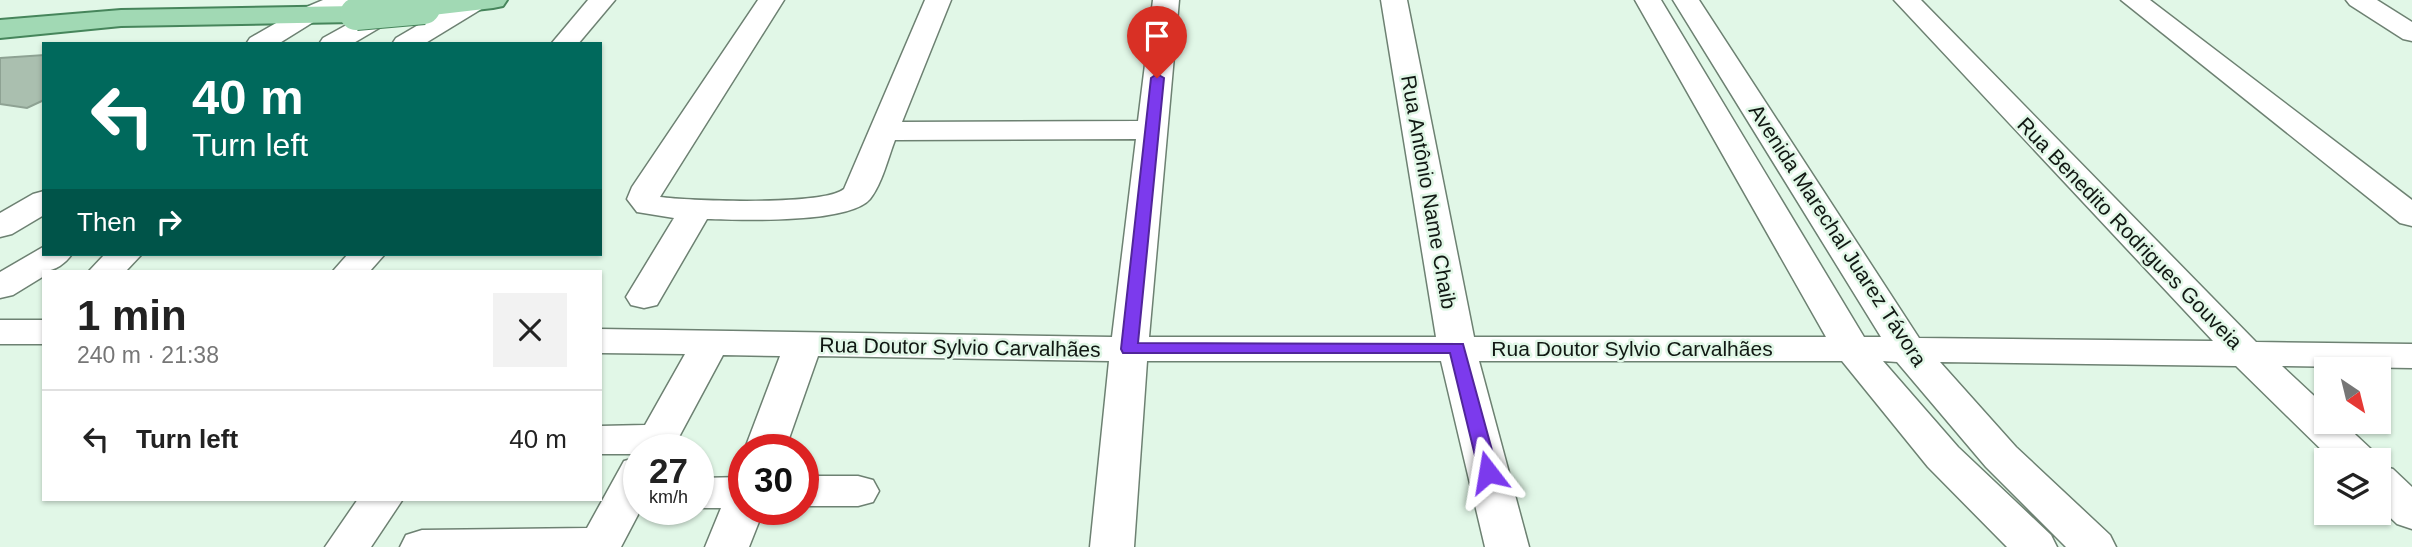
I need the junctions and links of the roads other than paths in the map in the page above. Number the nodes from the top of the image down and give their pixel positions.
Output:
1 (18, 0) edge
2 (602, 0) edge
3 (771, 0) edge
4 (938, 0) edge
5 (1166, 0) edge
6 (1394, 0) edge
7 (1648, 0) edge
8 (1686, 0) edge
9 (1908, 0) edge
10 (2134, 0) edge
11 (2358, 0) edge
12 (482, 1) edge
13 (52, 3) edge
14 (417, 4) edge
15 (351, 7) edge
16 (107, 8) edge
17 (316, 8) edge
18 (0, 18) edge
19 (0, 29) edge
20 (2412, 33) edge
21 (262, 42) edge
22 (336, 42) edge
23 (409, 42) edge
24 (566, 42) edge
25 (1152, 130) junction
26 (885, 131) junction
27 (42, 177) edge
28 (0, 200) edge
29 (42, 202) edge
30 (697, 208) junction
31 (2412, 216) edge
32 (0, 227) edge
33 (42, 235) edge
34 (52, 256) edge
35 (123, 256) edge
36 (366, 256) edge
37 (0, 260) edge
38 (107, 270) edge
39 (351, 270) edge
40 (0, 287) edge
41 (644, 297) dead end
42 (42, 330) edge
43 (0, 332) edge
44 (602, 341) edge
45 (710, 344) junction
46 (803, 345) junction
47 (1457, 348) junction
48 (1129, 349) junction
49 (1852, 349) junction
50 (1907, 349) junction
51 (2246, 354) junction
52 (2412, 356) edge
53 (661, 434) edge
54 (770, 434) edge
55 (602, 441) edge
56 (2344, 448) edge
57 (623, 456) edge
58 (819, 491) edge
59 (858, 491) dead end
60 (2391, 493) edge
61 (380, 501) edge
62 (623, 504) edge
63 (2412, 513) edge
64 (736, 525) edge
65 (599, 546) edge
66 (347, 547) edge
67 (422, 547) edge
68 (727, 547) edge
69 (1112, 547) edge
70 (1507, 547) edge
71 (2035, 547) edge
72 (2094, 547) edge

1 - 18 main road
2 - 24 street
3 - 30 street
4 - 26 street
5 - 25 street
6 - 47 street, Rua Antônio Name Chaib
7 - 49 street, Avenida Marechal Juarez Távora
8 - 50 street, Avenida Marechal Juarez Távora
9 - 51 street, Rua Benedito Rodrigues Gouveia
10 - 31 street
11 - 20 street
12 - 14 main road
12 - 23 street
13 - 16 main road
13 - 18 main road
14 - 15 main road, bridge
14 - 22 street
15 - 17 main road
16 - 17 main road
16 - 19 main road
17 - 21 street
25 - 26 street
25 - 48 street
26 - 30 street
27 - 28 street
29 - 32 street
30 - 41 street
33 - 37 street
34 - 40 street
35 - 38 street
36 - 39 street
42 - 43 street
44 - 45 street, Rua Doutor Sylvio Carvalhães
45 - 46 street, Rua Doutor Sylvio Carvalhães
45 - 53 street
46 - 48 street, Rua Doutor Sylvio Carvalhães
46 - 54 street
47 - 48 street, Rua Doutor Sylvio Carvalhães
47 - 49 street, Rua Doutor Sylvio Carvalhães
47 - 70 street, Rua Antônio Name Chaib
48 - 69 street
49 - 50 street, Rua Doutor Sylvio Carvalhães
49 - 71 street, Avenida Marechal Juarez Távora
50 - 51 street, Rua Doutor Sylvio Carvalhães
50 - 72 street, Avenida Marechal Juarez Távora
51 - 52 street, Rua Doutor Sylvio Carvalhães
51 - 56 street, Rua Benedito Rodrigues Gouveia
55 - 57 street
58 - 59 street
60 - 63 street
61 - 66 street
62 - 65 street
64 - 68 street
65 - 67 street

